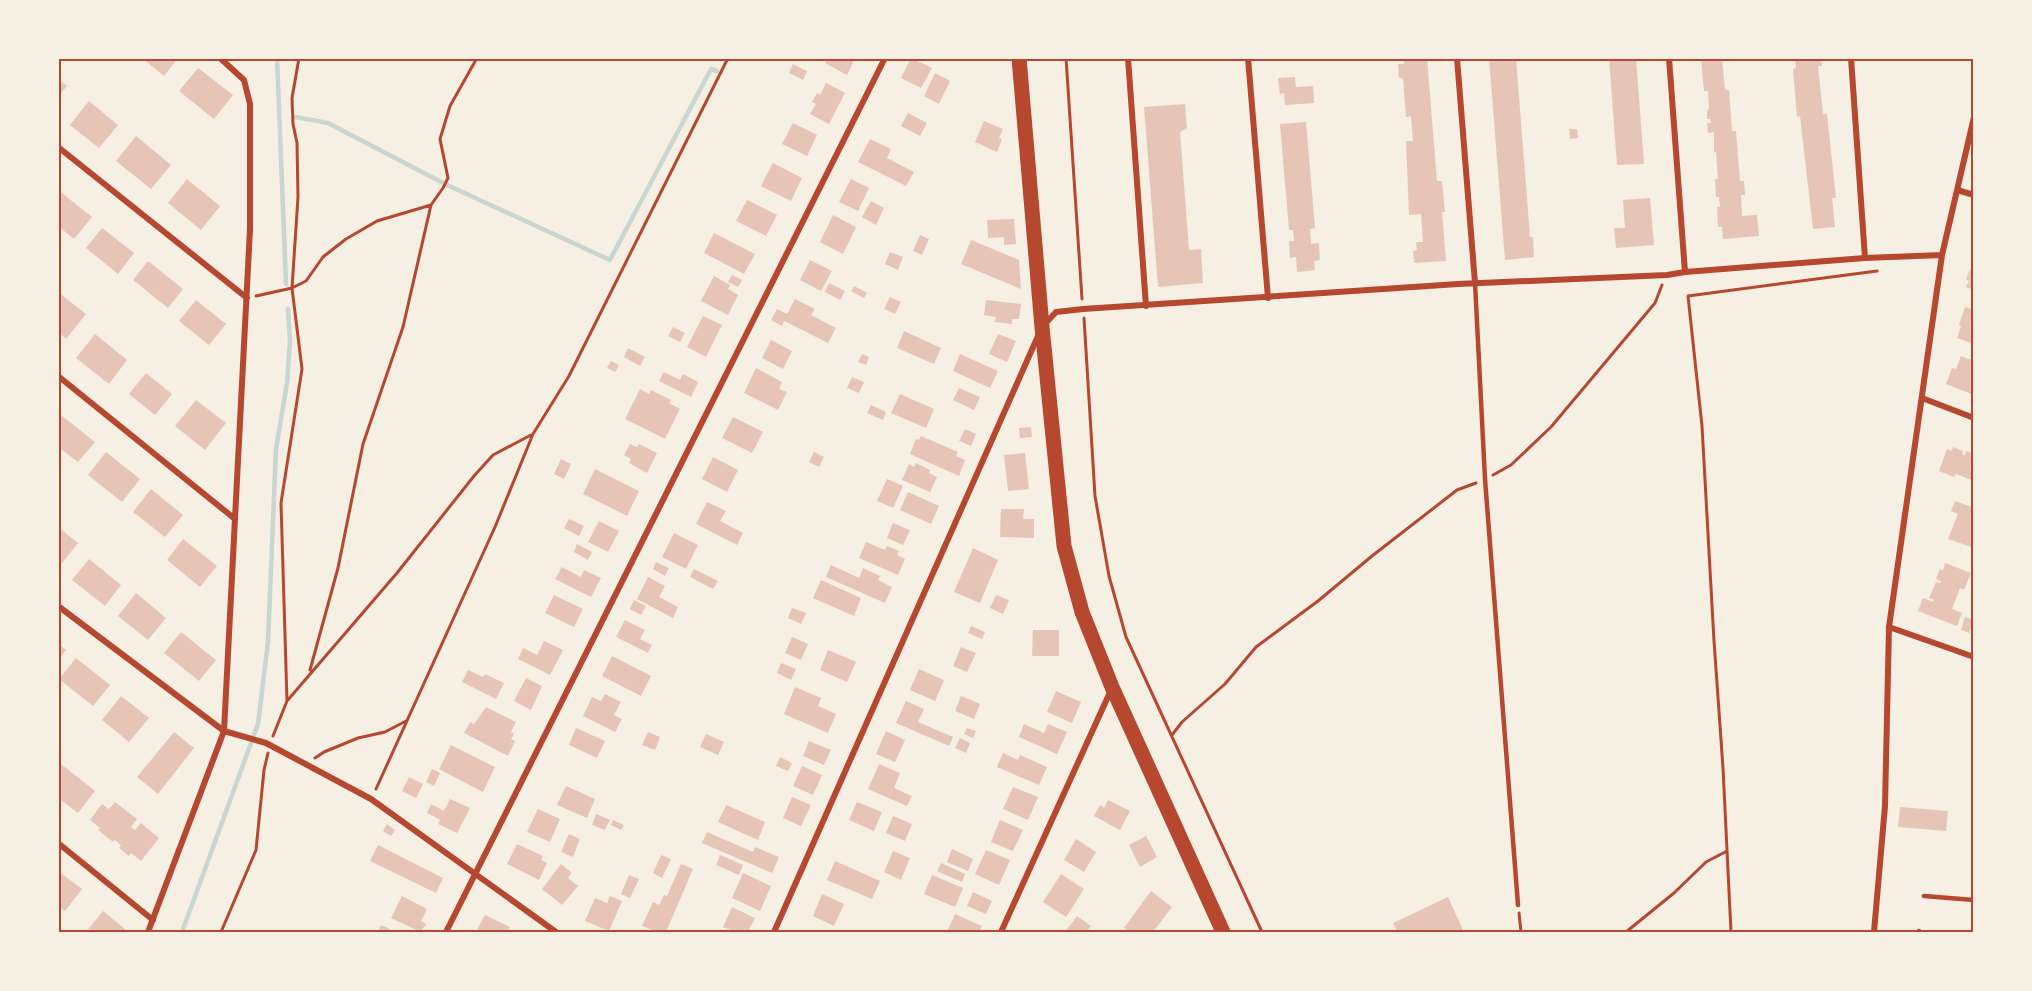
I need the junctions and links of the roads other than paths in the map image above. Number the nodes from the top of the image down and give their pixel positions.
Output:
1 (220, 58) edge
2 (885, 58) edge
3 (1019, 58) edge
4 (1128, 58) edge
5 (1248, 58) edge
6 (1457, 58) edge
7 (1669, 58) edge
8 (1851, 58) edge
9 (1974, 117) edge
10 (58, 147) edge
11 (1957, 190) junction
12 (1974, 195) edge
13 (1942, 255) junction
14 (1865, 258) junction
15 (1685, 272) junction
16 (1474, 283) junction
17 (247, 298) junction
18 (1268, 298) junction
19 (1146, 306) junction
20 (1042, 327) junction
21 (58, 376) edge
22 (1922, 398) junction
23 (1974, 418) edge
24 (235, 519) junction
25 (58, 606) edge
26 (1889, 627) junction
27 (1974, 657) edge
28 (1112, 687) junction
29 (226, 731) junction
30 (58, 843) edge
31 (475, 874) junction
32 (1924, 896) dead end
33 (1974, 900) edge
34 (1518, 905) road end
35 (153, 920) junction
36 (148, 933) edge
37 (446, 933) edge
38 (556, 933) edge
39 (774, 933) edge
40 (1001, 933) edge
41 (1223, 933) edge
42 (1874, 933) edge

1 - 17 street
2 - 31 street
3 - 20 main road
4 - 19 street
5 - 18 street
6 - 16 street
7 - 15 street
8 - 14 street
9 - 11 street
10 - 17 street
11 - 12 street
11 - 13 street
13 - 14 street
13 - 22 street
14 - 15 street
15 - 16 street
16 - 18 street
16 - 34 lane
17 - 24 street
18 - 19 street
19 - 20 street
20 - 28 main road
20 - 39 street
21 - 24 street
22 - 23 street
22 - 26 street
24 - 29 street
25 - 29 street
26 - 27 street
26 - 42 street
28 - 40 street
28 - 41 main road
29 - 31 street
29 - 35 street
30 - 35 street
31 - 37 street
31 - 38 street
32 - 33 lane
35 - 36 street

